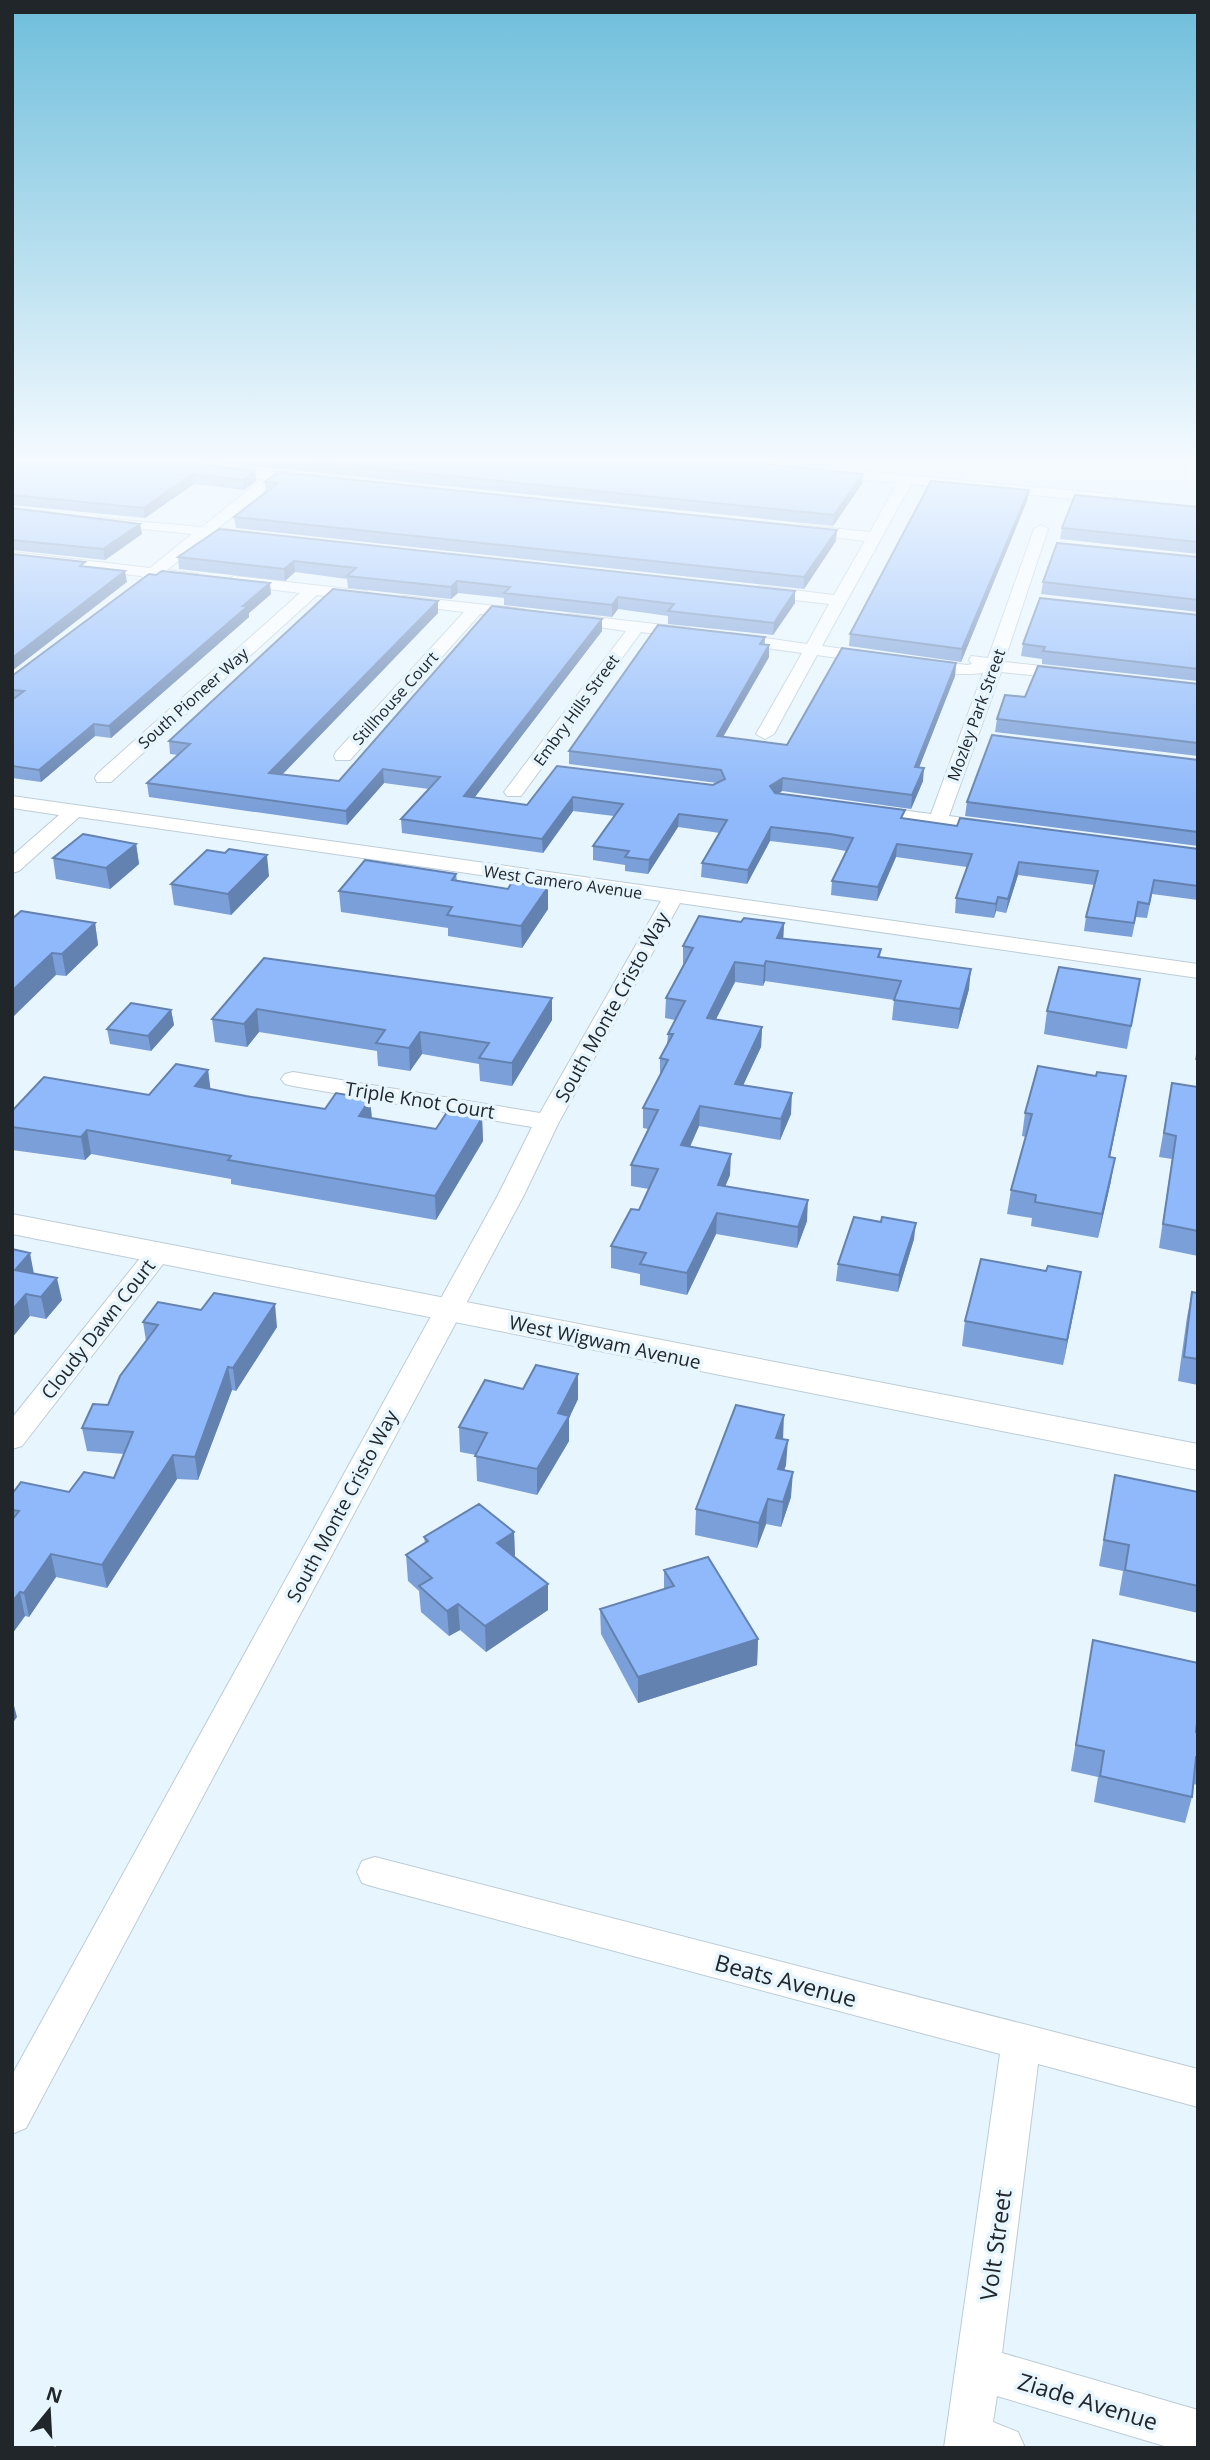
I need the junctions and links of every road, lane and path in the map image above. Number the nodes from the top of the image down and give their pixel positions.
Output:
1 (148, 577) edge
2 (192, 577) edge
3 (850, 577) edge
4 (1031, 577) edge
5 (132, 589) edge
6 (313, 590) junction
7 (742, 590) edge
8 (836, 600) junction
9 (476, 609) junction
10 (637, 627) junction
11 (812, 647) junction
12 (993, 666) junction
13 (1088, 676) edge
14 (765, 734) dead end
15 (343, 756) dead end
16 (533, 768) junction
17 (561, 771) edge
18 (104, 778) dead end
19 (514, 792) dead end
20 (12, 802) edge
21 (847, 809) edge
22 (75, 811) junction
23 (938, 821) junction
24 (1006, 830) edge
25 (12, 867) edge
26 (673, 898) junction
27 (1198, 971) edge
28 (293, 1079) dead end
29 (547, 1122) junction
30 (12, 1224) edge
31 (159, 1253) junction
32 (449, 1310) junction
33 (12, 1439) edge
34 (1198, 1457) edge
35 (375, 1872) dead end
36 (1021, 2042) junction
37 (1198, 2088) edge
38 (13, 2112) edge
39 (978, 2368) junction
40 (1198, 2433) edge
41 (979, 2444) edge

1 - 5 street
2 - 6 street
3 - 8 street
4 - 12 street, Mozley Park Street
6 - 9 street
6 - 18 street, South Pioneer Way
7 - 8 street
8 - 11 street
9 - 10 street
9 - 15 street, Stillhouse Court
10 - 11 street
10 - 16 street, Embry Hills Street
11 - 12 street
11 - 14 street
12 - 13 street
12 - 23 street, Mozley Park Street
16 - 17 street
16 - 19 street, Embry Hills Street
20 - 22 street, West Camero Avenue
21 - 23 street
22 - 25 street
22 - 26 street, West Camero Avenue
23 - 24 street
26 - 27 street, West Camero Avenue
26 - 29 street, South Monte Cristo Way
28 - 29 street, Triple Knot Court
29 - 32 street, South Monte Cristo Way
30 - 31 street, West Wigwam Avenue
31 - 32 street, West Wigwam Avenue
31 - 33 street, Cloudy Dawn Court
32 - 34 street, West Wigwam Avenue
32 - 38 street, South Monte Cristo Way
35 - 36 street, Beats Avenue
36 - 37 street, Beats Avenue
36 - 39 street, Volt Street
39 - 40 street, Ziade Avenue
39 - 41 street, Volt Street

